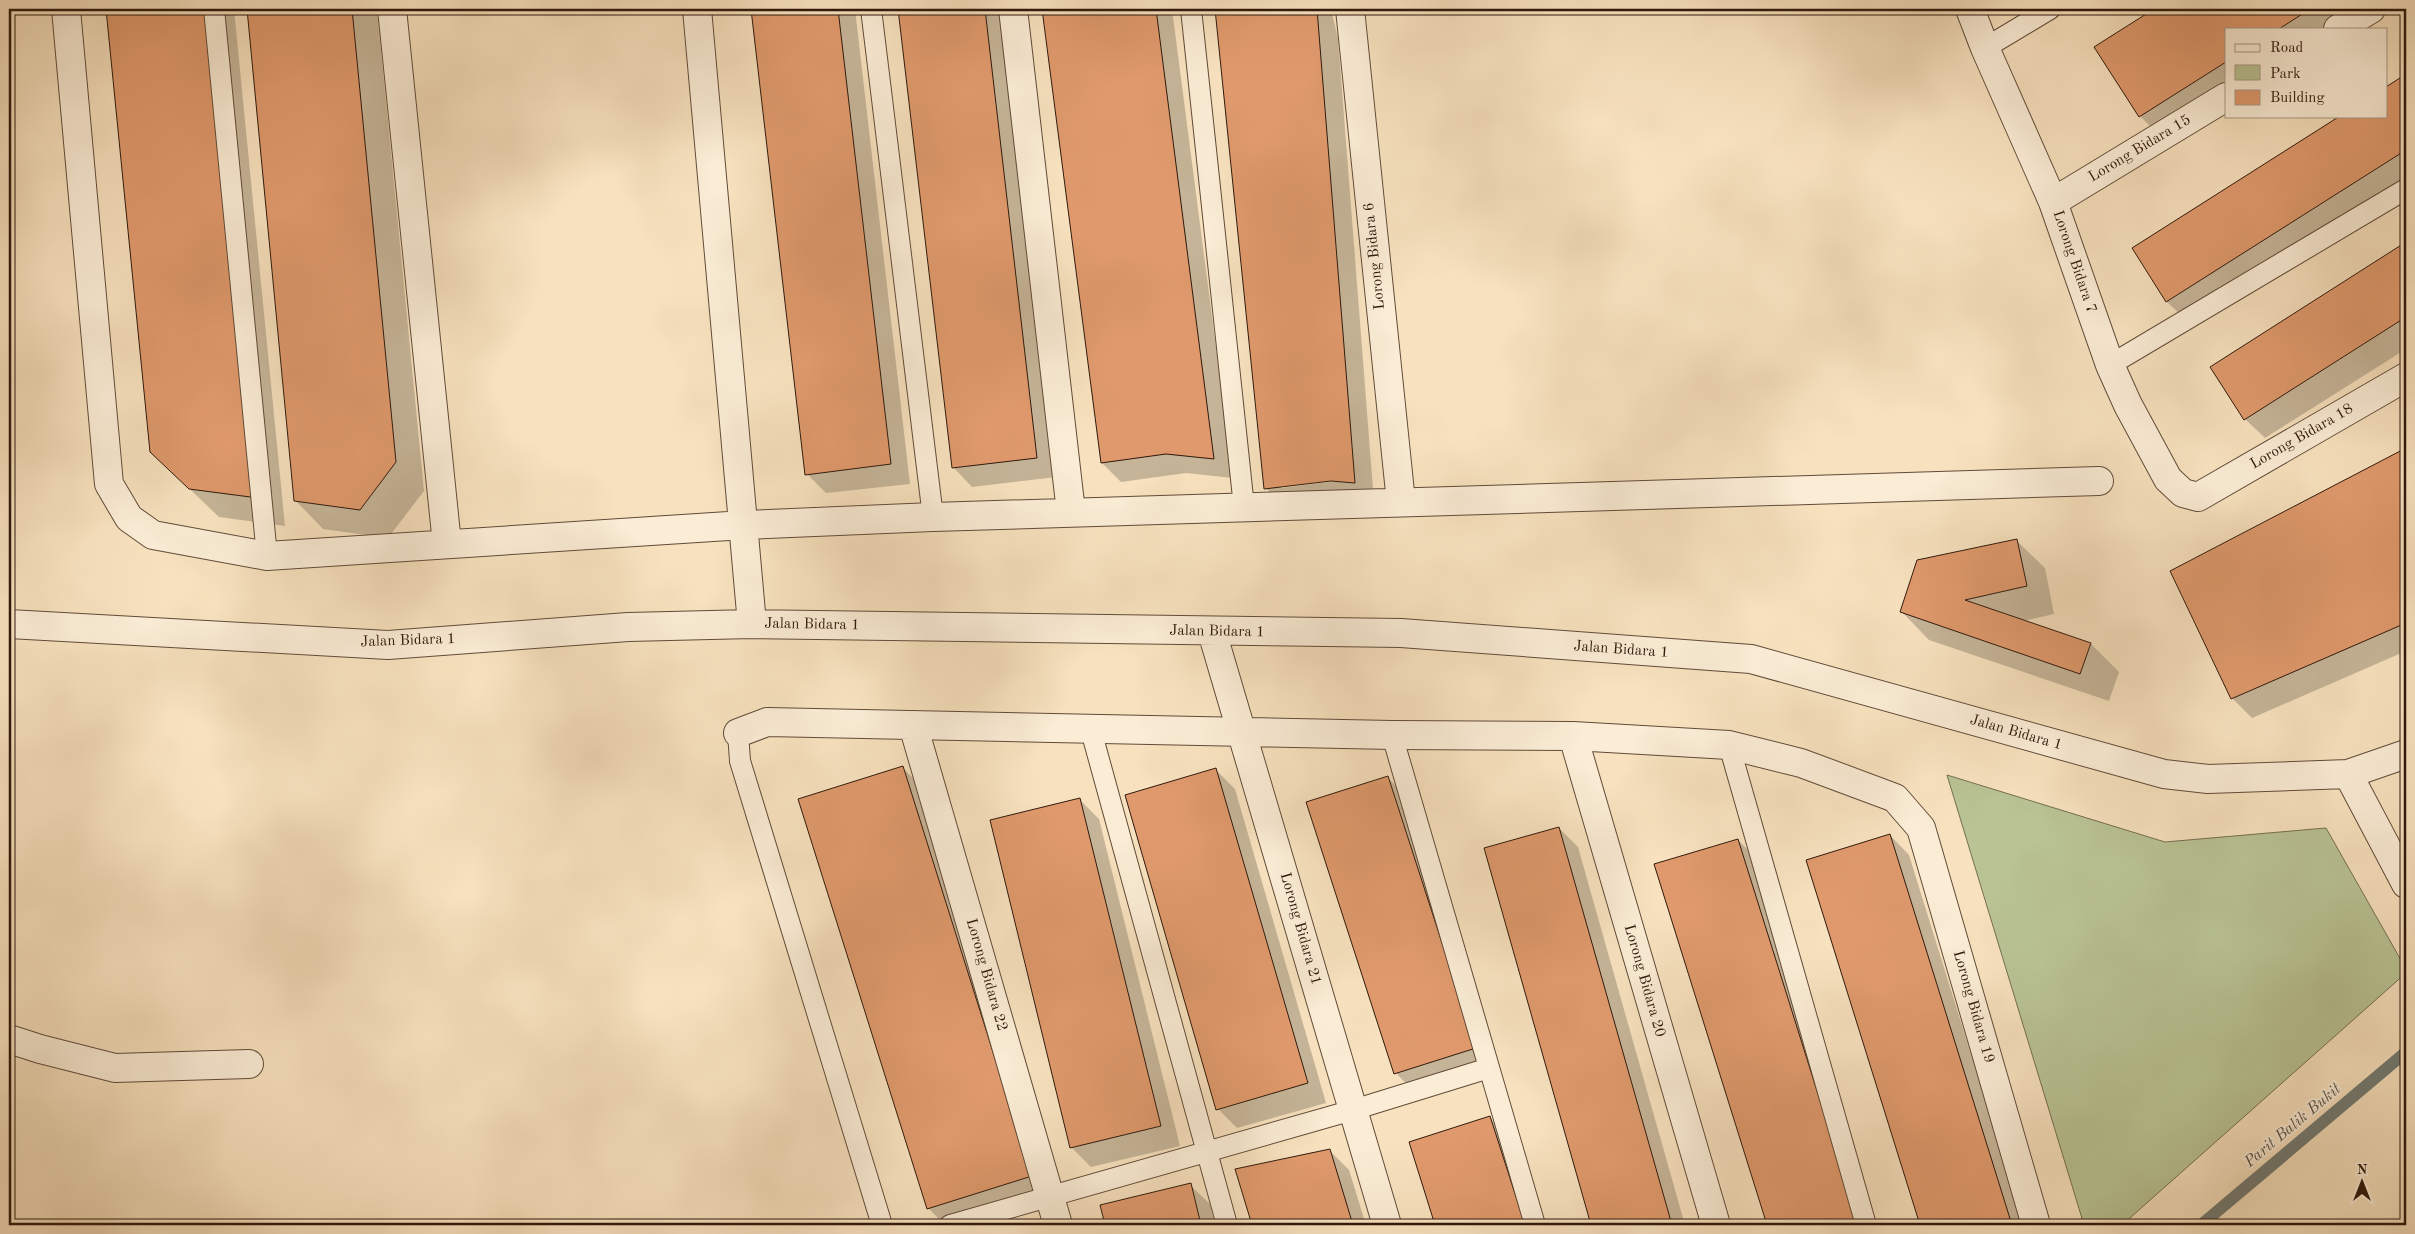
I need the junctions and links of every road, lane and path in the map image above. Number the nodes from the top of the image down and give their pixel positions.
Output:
1 (66, 9) edge
2 (214, 9) edge
3 (392, 9) edge
4 (697, 9) edge
5 (871, 9) edge
6 (1013, 9) edge
7 (1191, 9) edge
8 (1350, 9) edge
9 (1970, 9) edge
10 (2050, 9) edge
11 (2371, 9) edge
12 (2340, 28) edge
13 (1985, 48) junction
14 (2225, 97) edge
15 (2406, 189) edge
16 (2053, 202) junction
17 (2110, 364) junction
18 (2406, 377) edge
19 (2099, 481) dead end
20 (2198, 497) joint
21 (1401, 502) junction
22 (1244, 507) junction
23 (1071, 512) junction
24 (933, 517) junction
25 (744, 525) junction
26 (446, 544) junction
27 (267, 556) junction
28 (9, 624) edge
29 (752, 624) junction
30 (1212, 632) junction
31 (913, 724) junction
32 (1090, 727) junction
33 (1242, 731) junction
34 (738, 733) joint
35 (1392, 735) junction
36 (1573, 736) junction
37 (1729, 745) junction
38 (2406, 754) edge
39 (2348, 774) junction
40 (2406, 884) edge
41 (9, 1039) edge
42 (249, 1064) dead end
43 (1489, 1068) junction
44 (1353, 1110) junction
45 (1206, 1152) junction
46 (1050, 1196) junction
47 (882, 1225) edge
48 (950, 1225) edge
49 (1058, 1225) edge
50 (1227, 1225) edge
51 (1387, 1225) edge
52 (1535, 1225) edge
53 (1716, 1225) edge
54 (1866, 1225) edge
55 (2036, 1225) edge

1 - 27 street
2 - 27 lane
3 - 26 street
4 - 25 street
5 - 24 lane
6 - 23 street
7 - 22 lane
8 - 21 street, Lorong Bidara 6
9 - 13 street, Lorong Bidara 7
10 - 13 lane
11 - 12 street
13 - 16 street, Lorong Bidara 7
14 - 16 street, Lorong Bidara 15
15 - 17 lane
16 - 17 street, Lorong Bidara 7
17 - 20 street, Lorong Bidara 7
18 - 20 street, Lorong Bidara 18
19 - 21 street
21 - 22 street
22 - 23 street
23 - 24 street
24 - 25 street
25 - 26 street
25 - 29 street
26 - 27 street
28 - 29 street, Jalan Bidara 1
29 - 30 street, Jalan Bidara 1
30 - 33 street, Lorong Bidara 21
30 - 39 street, Jalan Bidara 1
31 - 32 street
31 - 34 street
31 - 46 street, Lorong Bidara 22
32 - 33 street
32 - 45 lane
33 - 35 street
33 - 44 street, Lorong Bidara 21
34 - 47 lane
35 - 36 street
35 - 43 lane
36 - 37 street
36 - 53 street, Lorong Bidara 20
37 - 54 lane
37 - 55 street, Lorong Bidara 19
38 - 39 street, Jalan Bidara 1
39 - 40 street
41 - 42 street
43 - 44 lane
43 - 52 lane
44 - 45 lane
44 - 51 street, Lorong Bidara 21
45 - 46 lane
45 - 50 lane
46 - 48 lane
46 - 49 street, Lorong Bidara 22

